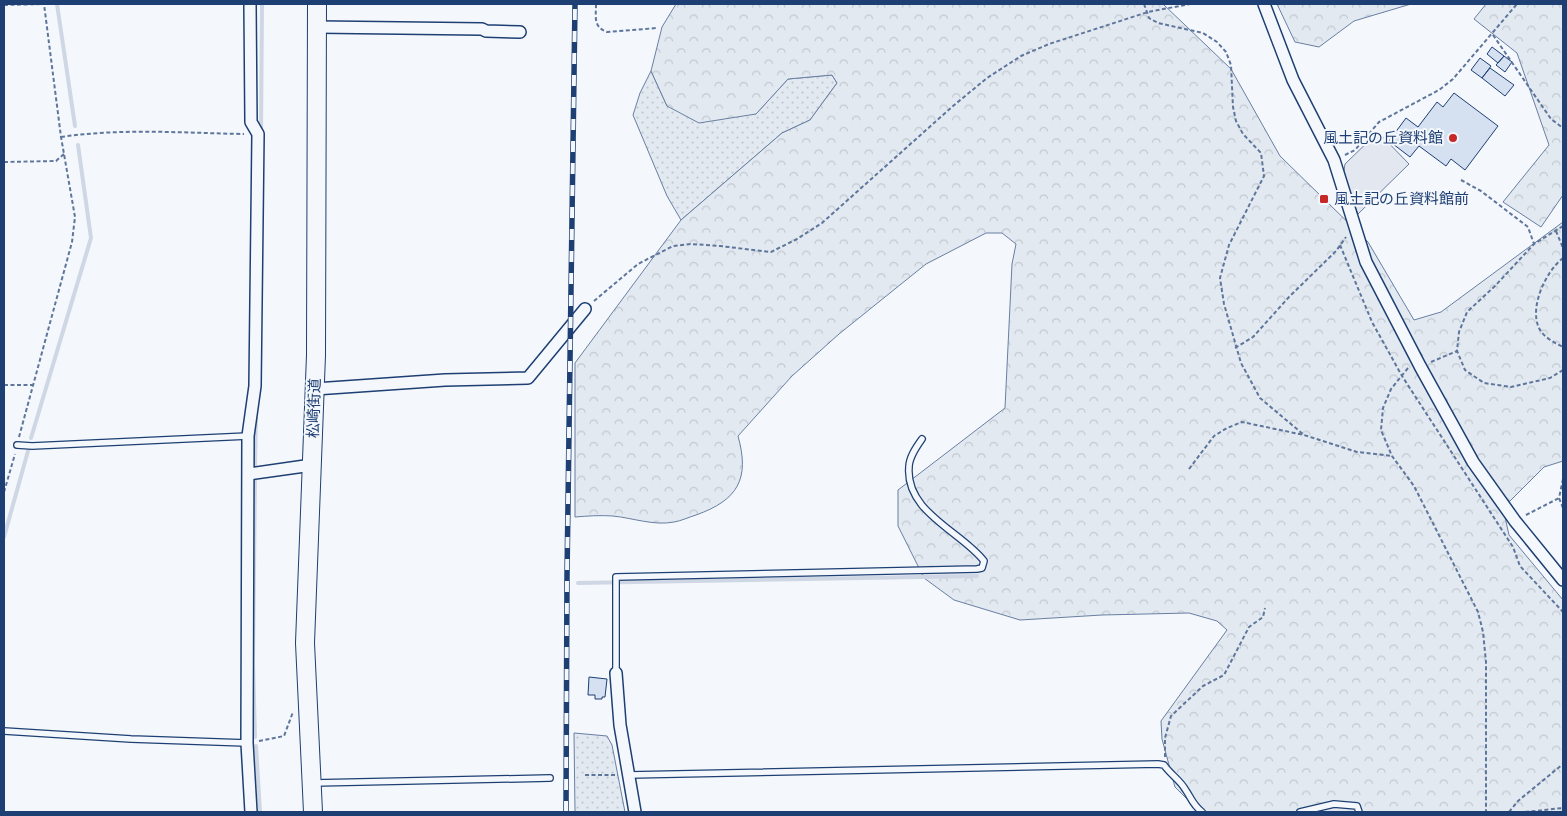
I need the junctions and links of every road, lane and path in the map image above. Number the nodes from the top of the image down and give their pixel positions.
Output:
1 (44, 4) edge
2 (250, 4) edge
3 (317, 4) edge
4 (596, 4) edge
5 (1144, 4) edge
6 (1190, 4) edge
7 (1264, 4) edge
8 (1517, 4) edge
9 (4, 5) edge
10 (317, 27) junction
11 (657, 28) dead end
12 (520, 32) dead end
13 (1493, 34) junction
14 (1563, 128) edge
15 (258, 134) junction
16 (62, 137) junction
17 (64, 153) junction
18 (1334, 160) junction
19 (4, 162) edge
20 (1462, 180) dead end
21 (1354, 225) junction
22 (1563, 226) edge
23 (1556, 231) junction
24 (1534, 244) junction
25 (1340, 245) junction
26 (1563, 248) edge
27 (1563, 258) edge
28 (585, 309) joint
29 (1563, 347) edge
30 (1235, 348) junction
31 (1457, 351) junction
32 (1418, 363) junction
33 (1563, 370) edge
34 (1402, 376) junction
35 (4, 384) edge
36 (33, 385) junction
37 (315, 389) junction
38 (1304, 435) junction
39 (248, 436) junction
40 (922, 439) dead end
41 (17, 445) junction
42 (1392, 456) junction
43 (312, 465) junction
44 (1190, 469) dead end
45 (250, 474) junction
46 (1563, 479) edge
47 (4, 492) edge
48 (1559, 498) junction
49 (1563, 508) edge
50 (1515, 521) junction
51 (1563, 580) edge
52 (1265, 608) dead end
53 (1563, 612) edge
54 (616, 673) joint
55 (293, 712) dead end
56 (4, 731) edge
57 (247, 743) junction
58 (1563, 764) edge
59 (1164, 765) junction
60 (585, 775) dead end
61 (628, 775) junction
62 (550, 778) dead end
63 (310, 783) junction
64 (1563, 808) edge
65 (252, 812) edge
66 (312, 812) edge
67 (635, 812) edge
68 (1202, 812) edge
69 (1300, 812) edge
70 (1359, 812) edge
71 (1486, 812) edge
72 (1509, 812) edge
73 (1525, 812) edge

1 - 9 path
1 - 16 path
2 - 15 street
3 - 10 main road, 松崎街道
4 - 11 path
5 - 30 path
6 - 28 path
7 - 18 street
8 - 13 path
10 - 12 street
10 - 37 main road, 松崎街道
13 - 14 path
13 - 18 path
15 - 16 path
15 - 39 street
16 - 17 path
17 - 19 path
17 - 36 path
18 - 21 street
20 - 24 path
21 - 25 path
21 - 32 street
22 - 23 path
23 - 24 path
23 - 26 path
24 - 31 path
25 - 30 path
25 - 34 path
27 - 29 path
28 - 37 street
30 - 38 path
31 - 32 path
31 - 33 path
32 - 34 path
32 - 50 street
34 - 42 path
34 - 53 path
35 - 36 path
36 - 41 path
37 - 43 main road, 松崎街道
38 - 42 path
38 - 44 path
39 - 41 lane
39 - 45 street
40 - 54 lane
41 - 47 path
42 - 71 path
43 - 45 street
43 - 63 main road, 松崎街道
45 - 57 street
46 - 48 path
48 - 49 path
48 - 50 path
50 - 51 street
52 - 59 path
54 - 61 street
55 - 57 path
56 - 57 lane
57 - 65 street
58 - 72 path
59 - 61 lane
59 - 68 lane
60 - 61 path
61 - 67 street
62 - 63 lane
63 - 66 main road, 松崎街道
64 - 73 path
69 - 70 lane

